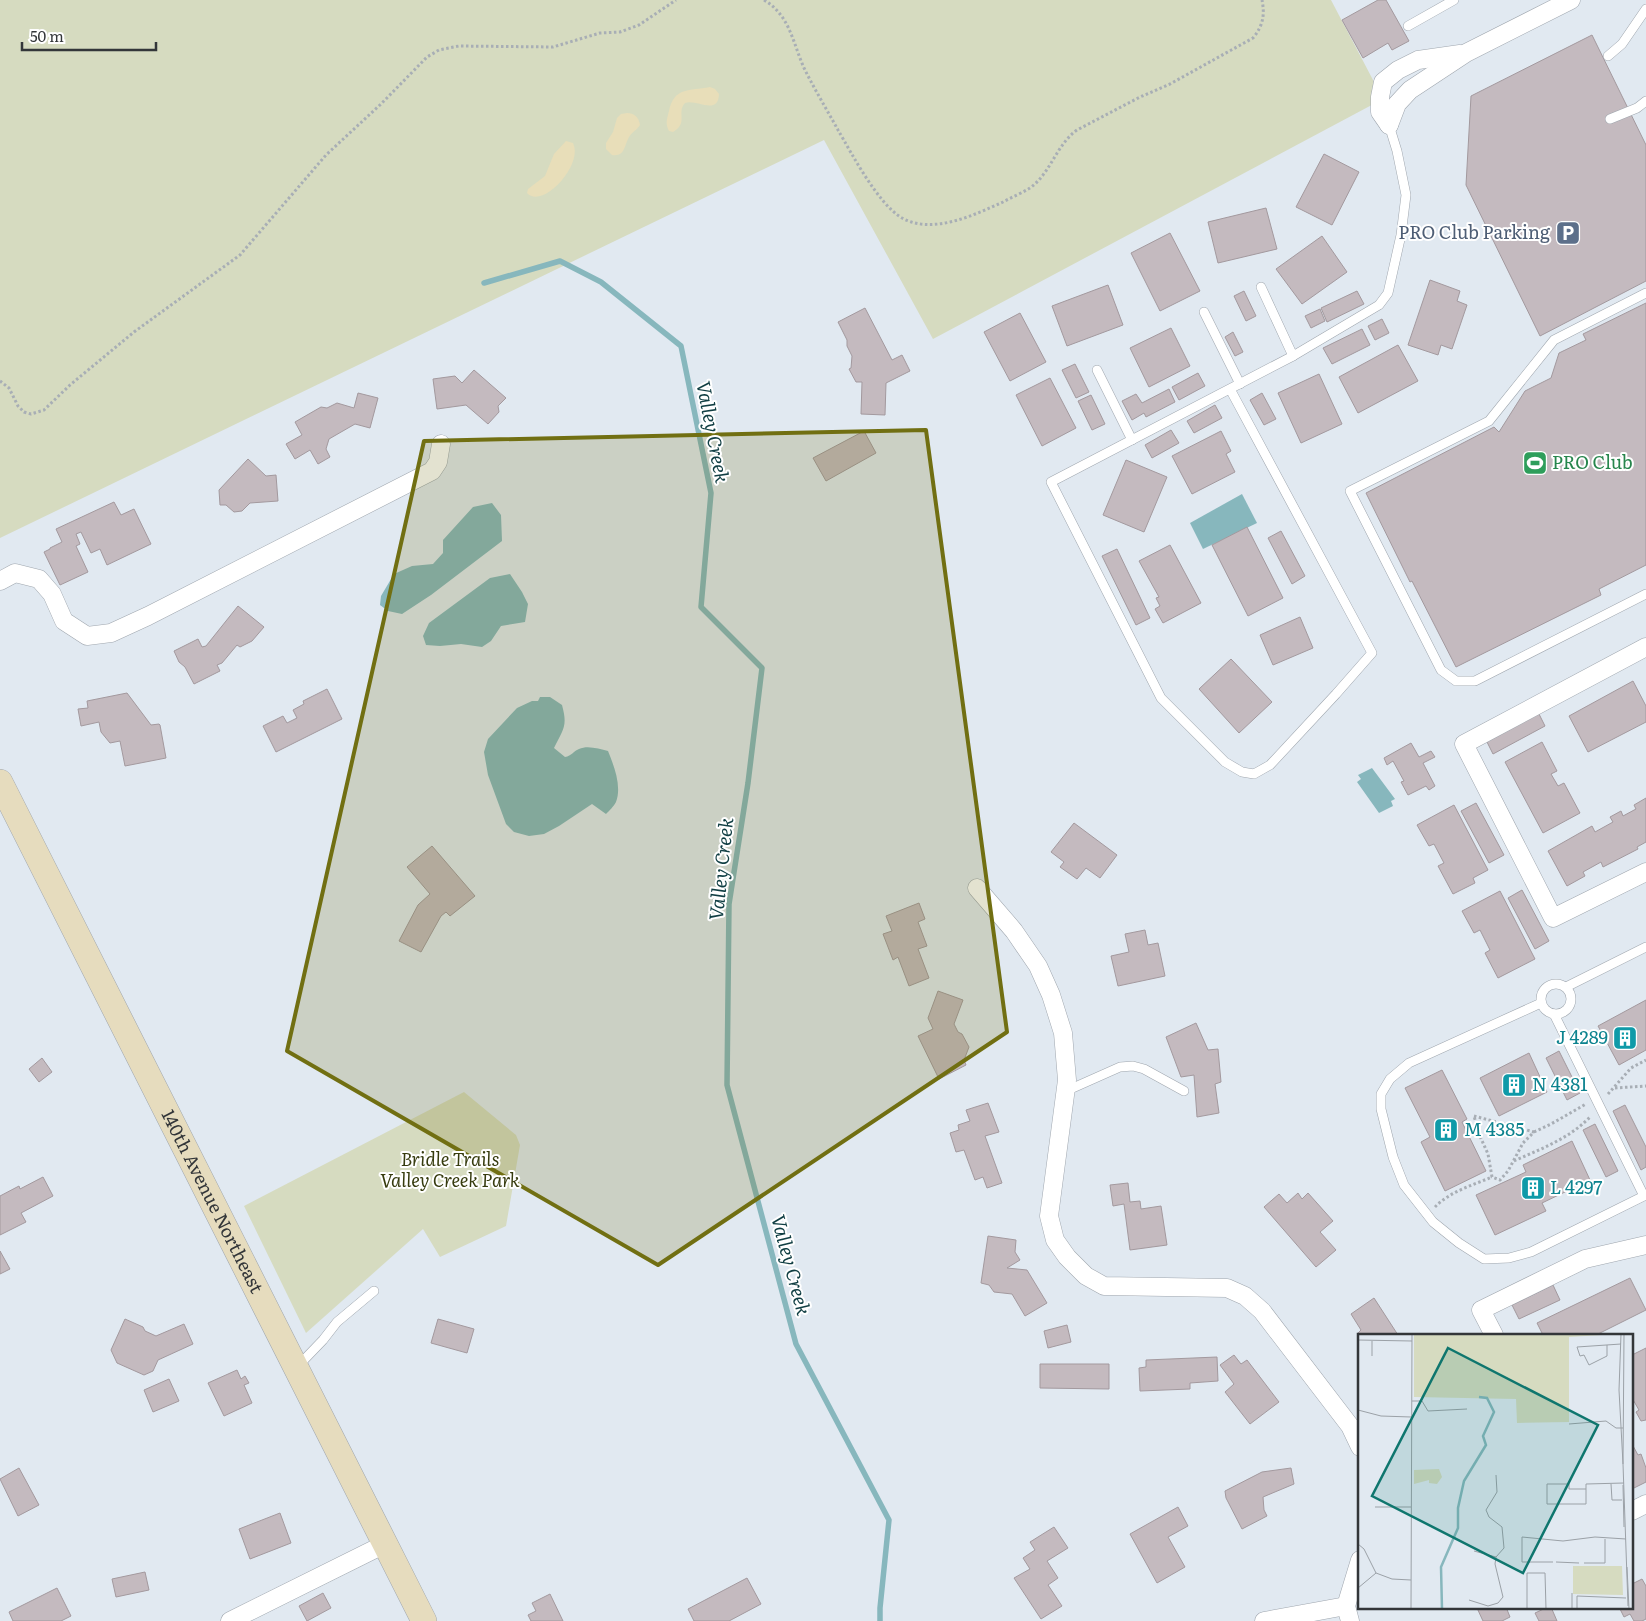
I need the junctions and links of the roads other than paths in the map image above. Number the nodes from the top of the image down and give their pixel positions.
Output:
1 (1454, 0) edge
2 (1571, 0) edge
3 (1646, 9) edge
4 (1408, 26) dead end
5 (1466, 53) junction
6 (1608, 56) dead end
7 (1646, 101) edge
8 (1610, 119) dead end
9 (1389, 125) junction
10 (1261, 287) dead end
11 (1646, 293) edge
12 (1204, 312) dead end
13 (1294, 356) junction
14 (1097, 370) dead end
15 (1240, 384) junction
16 (1230, 389) junction
17 (1132, 440) junction
18 (441, 444) dead end
19 (0, 581) edge
20 (1646, 594) edge
21 (1646, 648) edge
22 (0, 782) edge
23 (1646, 872) edge
24 (977, 888) dead end
25 (1646, 947) edge
26 (1566, 988) junction
27 (1541, 1003) junction
28 (1554, 1014) junction
29 (1184, 1091) dead end
30 (1066, 1092) junction
31 (1646, 1245) edge
32 (374, 1291) dead end
33 (1493, 1334) edge
34 (296, 1368) junction
35 (1358, 1442) edge
36 (1646, 1504) edge
37 (1634, 1510) edge
38 (385, 1544) junction
39 (1358, 1569) edge
40 (1348, 1613) edge
41 (230, 1621) edge
42 (424, 1621) edge
43 (1264, 1621) edge

1 - 4 lane
2 - 5 street
3 - 6 lane
5 - 9 street
5 - 9 street
7 - 8 lane
9 - 13 lane
10 - 13 lane
11 - 20 lane
12 - 15 lane
13 - 15 lane
14 - 17 lane
15 - 16 lane
16 - 17 lane
16 - 17 lane
18 - 19 street
21 - 23 street
22 - 34 street, 140th Avenue Northeast
24 - 30 street
25 - 26 lane
26 - 27 lane
26 - 28 lane
27 - 28 lane
27 - 28 lane
29 - 30 lane
30 - 35 street
31 - 33 street
32 - 34 lane
34 - 38 street, 140th Avenue Northeast
36 - 37 street
38 - 41 street
38 - 42 street, 140th Avenue Northeast
39 - 40 street
40 - 43 street

